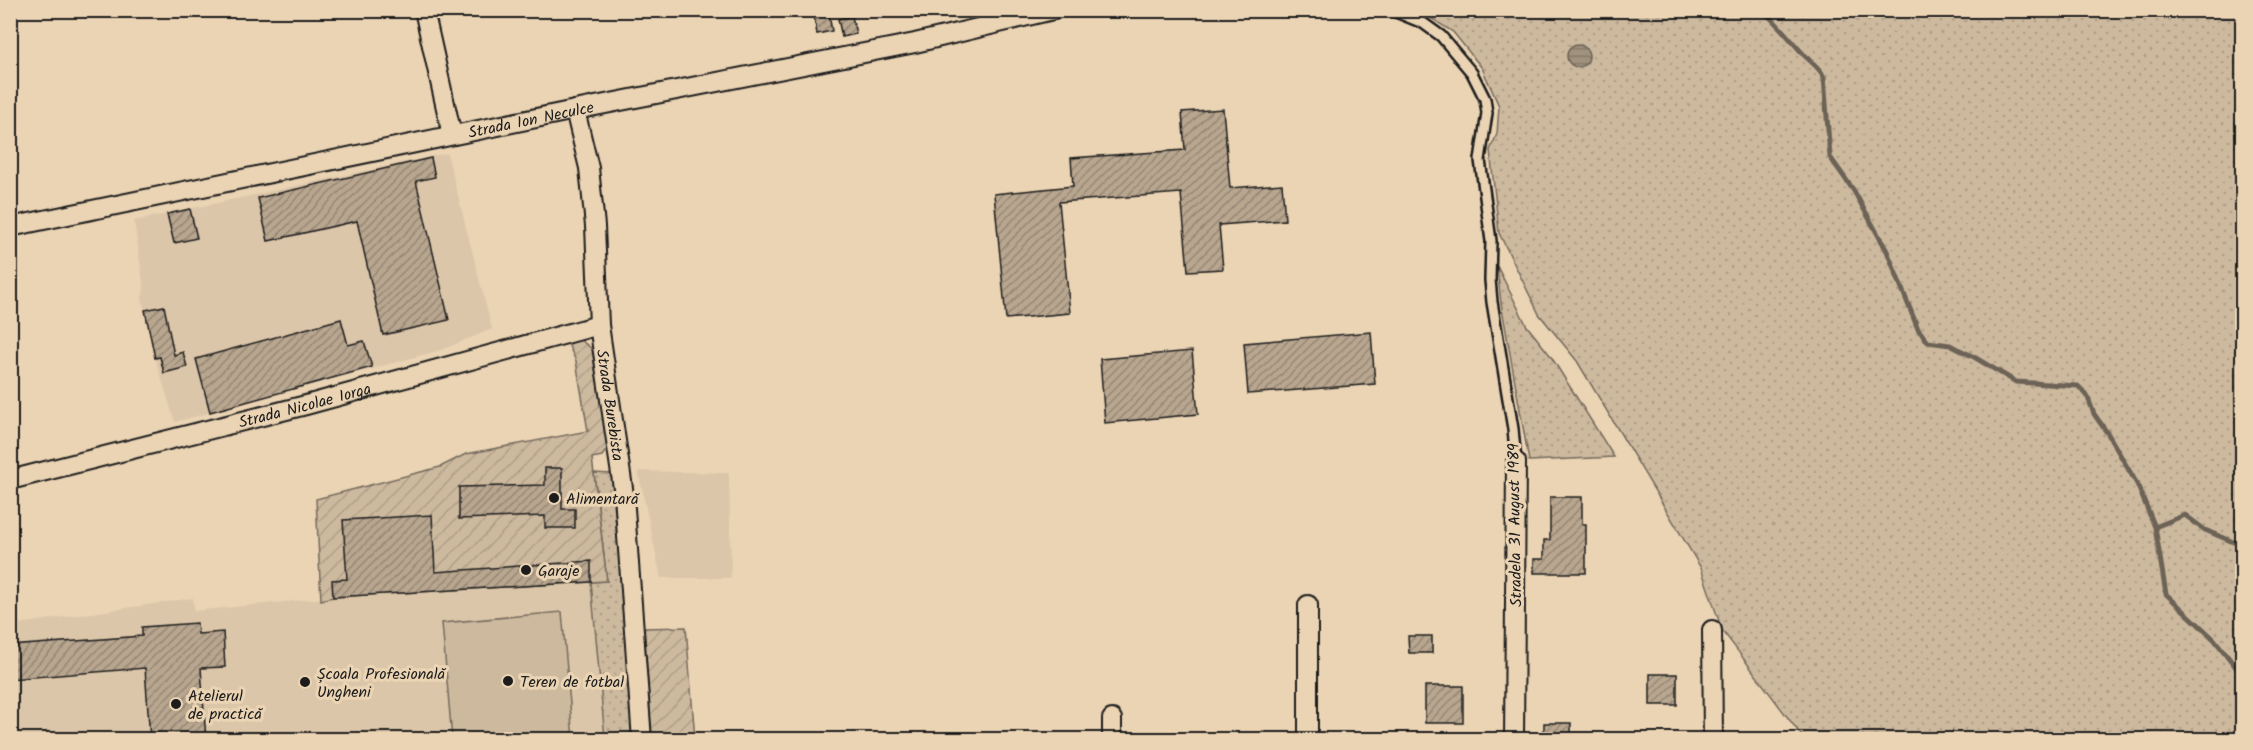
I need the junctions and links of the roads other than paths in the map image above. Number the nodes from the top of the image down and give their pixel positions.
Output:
1 (424, 10) edge
2 (1053, 10) edge
3 (1391, 10) edge
4 (575, 110) junction
5 (452, 135) junction
6 (10, 227) edge
7 (599, 325) junction
8 (1516, 462) joint
9 (10, 480) edge
10 (1308, 605) dead end
11 (1712, 630) dead end
12 (1112, 719) dead end
13 (642, 740) edge
14 (1112, 740) edge
15 (1308, 740) edge
16 (1514, 740) edge
17 (1713, 740) edge

1 - 5 street
2 - 4 street, Strada Ion Neculce
3 - 8 lane, Stradela 31 August 1989
4 - 5 street, Strada Ion Neculce
4 - 7 street, Strada Burebista
5 - 6 street, Strada Ion Neculce
7 - 9 street, Strada Nicolae Iorga
7 - 13 street, Strada Burebista
8 - 16 street, Stradela 31 August 1989
10 - 15 street
11 - 17 street
12 - 14 street

